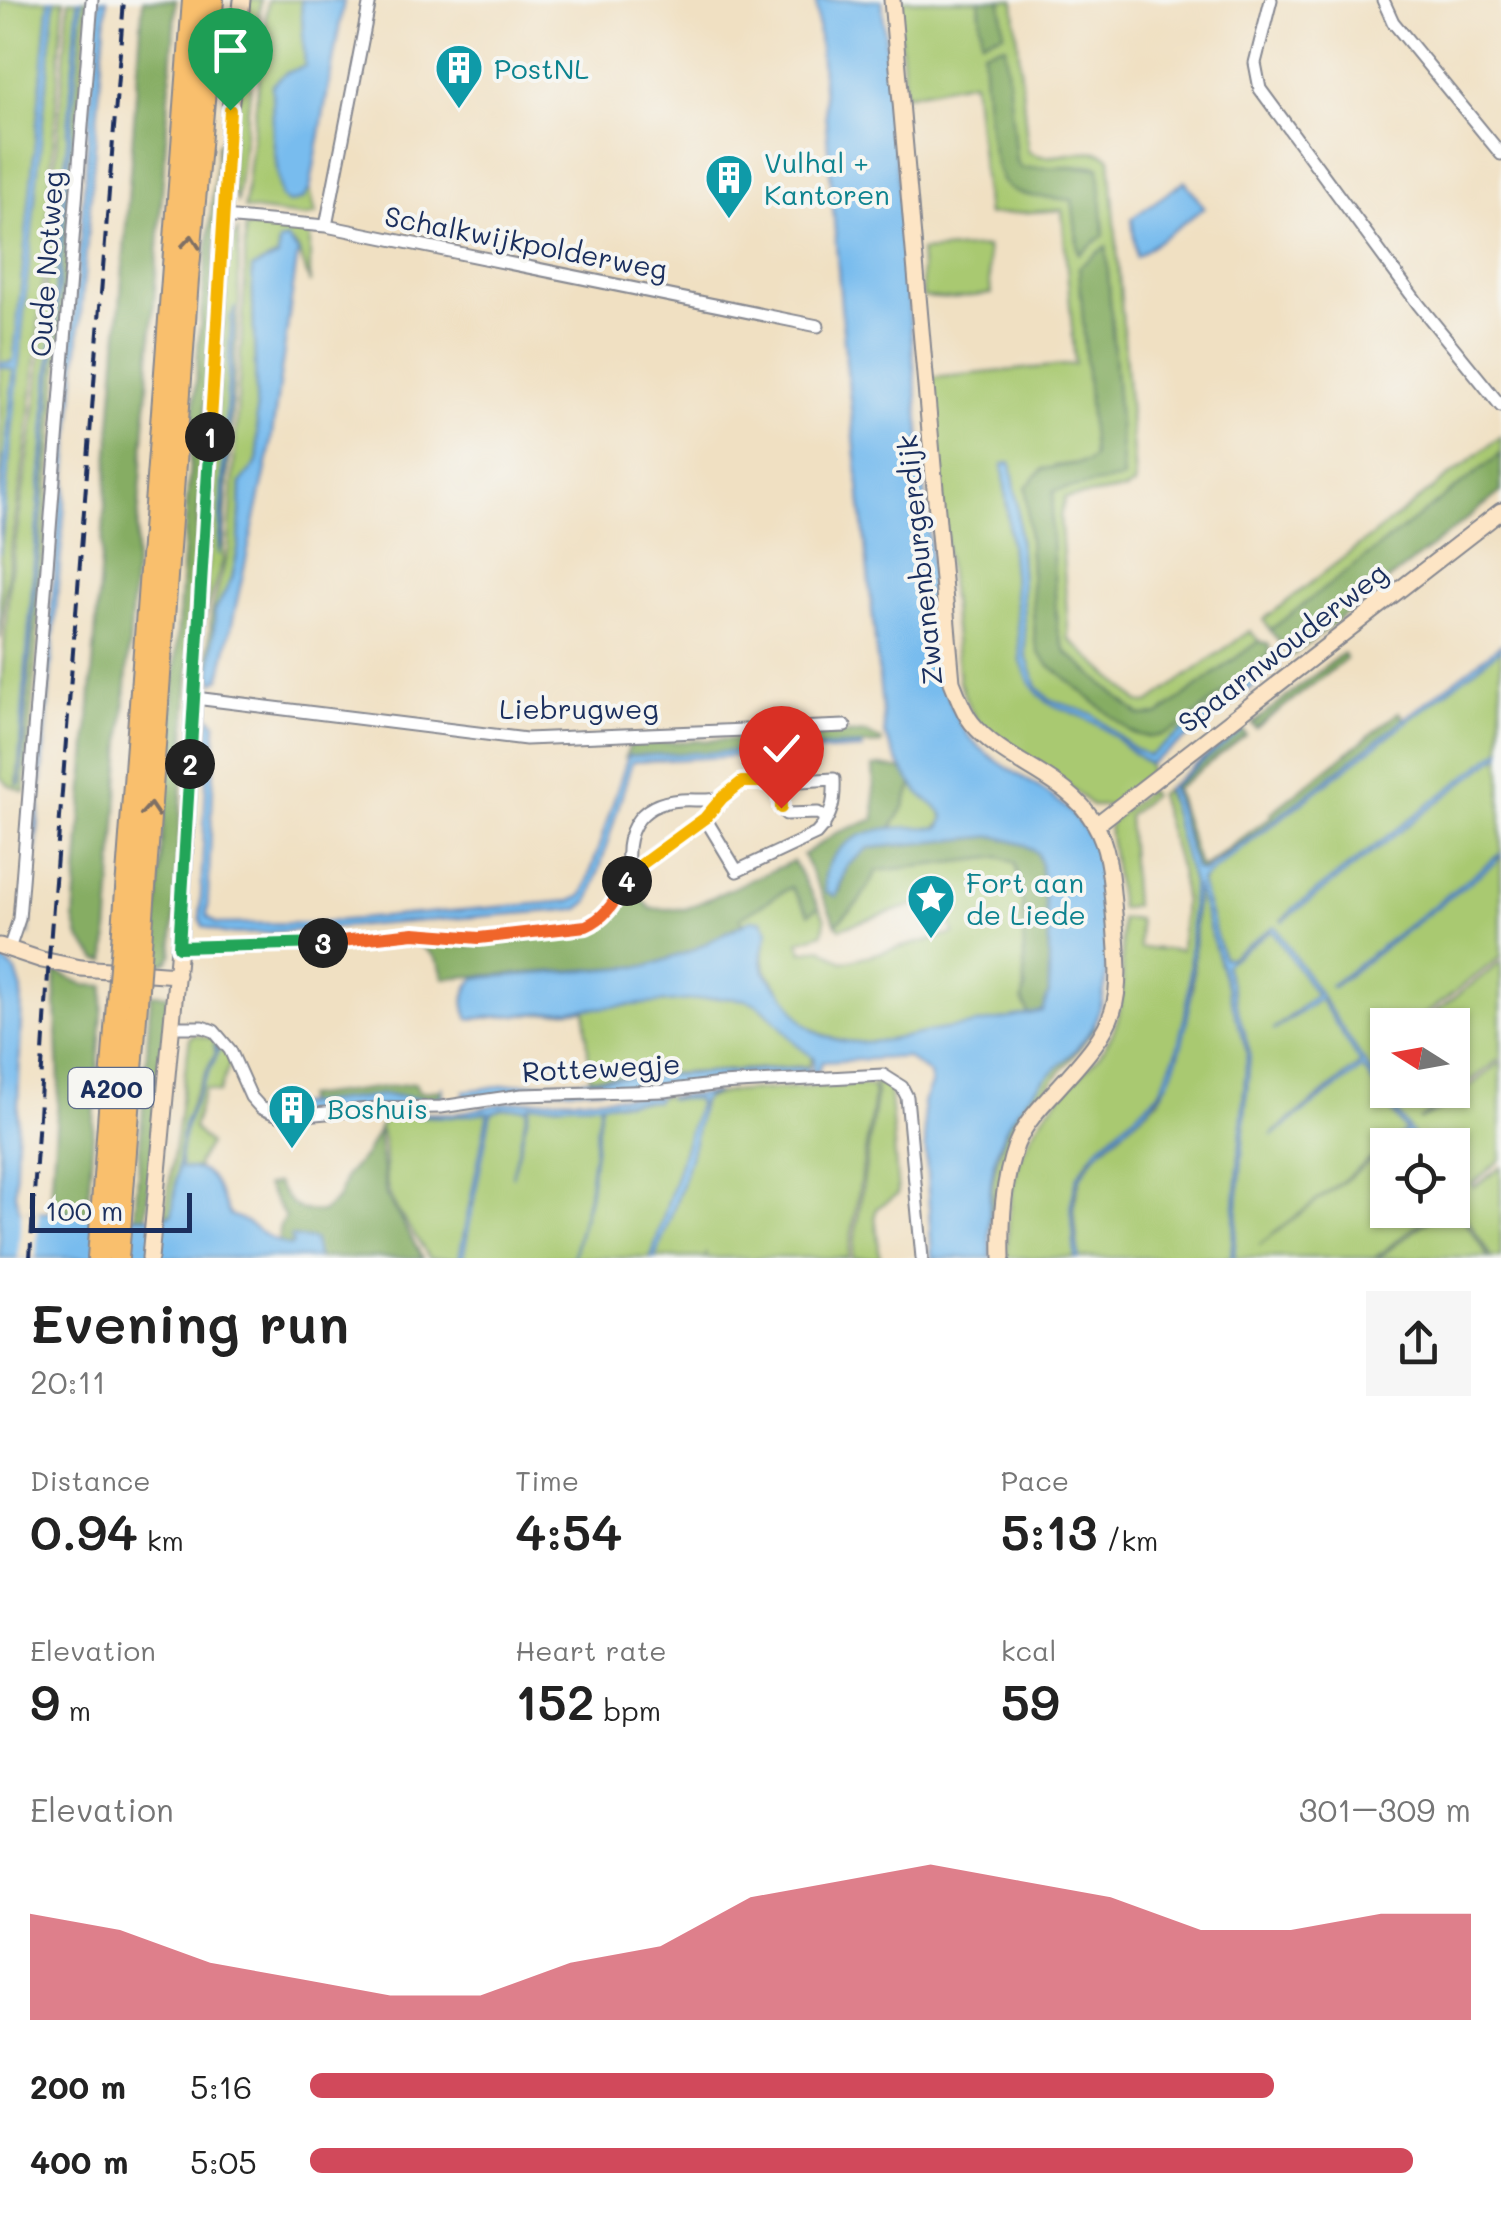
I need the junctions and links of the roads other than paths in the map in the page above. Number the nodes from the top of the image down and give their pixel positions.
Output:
1 (92, 0) edge
2 (194, 0) edge
3 (213, 0) edge
4 (242, 0) edge
5 (370, 0) edge
6 (892, 0) edge
7 (1270, 0) edge
8 (1383, 0) edge
9 (1501, 154) edge
10 (223, 217) junction
11 (326, 226) junction
12 (818, 326) dead end
13 (1501, 406) edge
14 (1501, 511) edge
15 (194, 698) junction
16 (845, 726) dead end
17 (784, 782) junction
18 (722, 798) junction
19 (705, 818) junction
20 (1096, 825) junction
21 (824, 826) junction
22 (630, 877) junction
23 (132, 944) junction
24 (4, 947) edge
25 (179, 947) junction
26 (177, 974) junction
27 (173, 1027) junction
28 (109, 1252) edge
29 (150, 1258) edge
30 (922, 1258) edge
31 (1002, 1258) edge

1 - 24 street, Oude Notweg
2 - 23 highway, A200
23 -> 3 highway, A200
4 - 10 street
5 - 11 street
6 - 20 street, Zwanenburgerdijk
7 - 13 street
8 - 9 street
10 - 11 street, Schalkwijkpolderweg
10 - 15 street
11 - 12 street, Schalkwijkpolderweg
14 - 20 street, Spaarnwouderweg
15 - 16 street, Liebrugweg
15 - 25 street
17 - 18 street
17 - 21 street
17 - 21 street
18 - 19 street
18 - 22 street
19 - 21 street
19 - 22 street
20 - 31 street, Zwanenburgerdijk
22 - 25 street
23 - 28 highway, A200, bridge
24 - 26 street
25 - 26 street
26 - 27 street
27 - 29 street
27 - 30 street, Rottewegje

